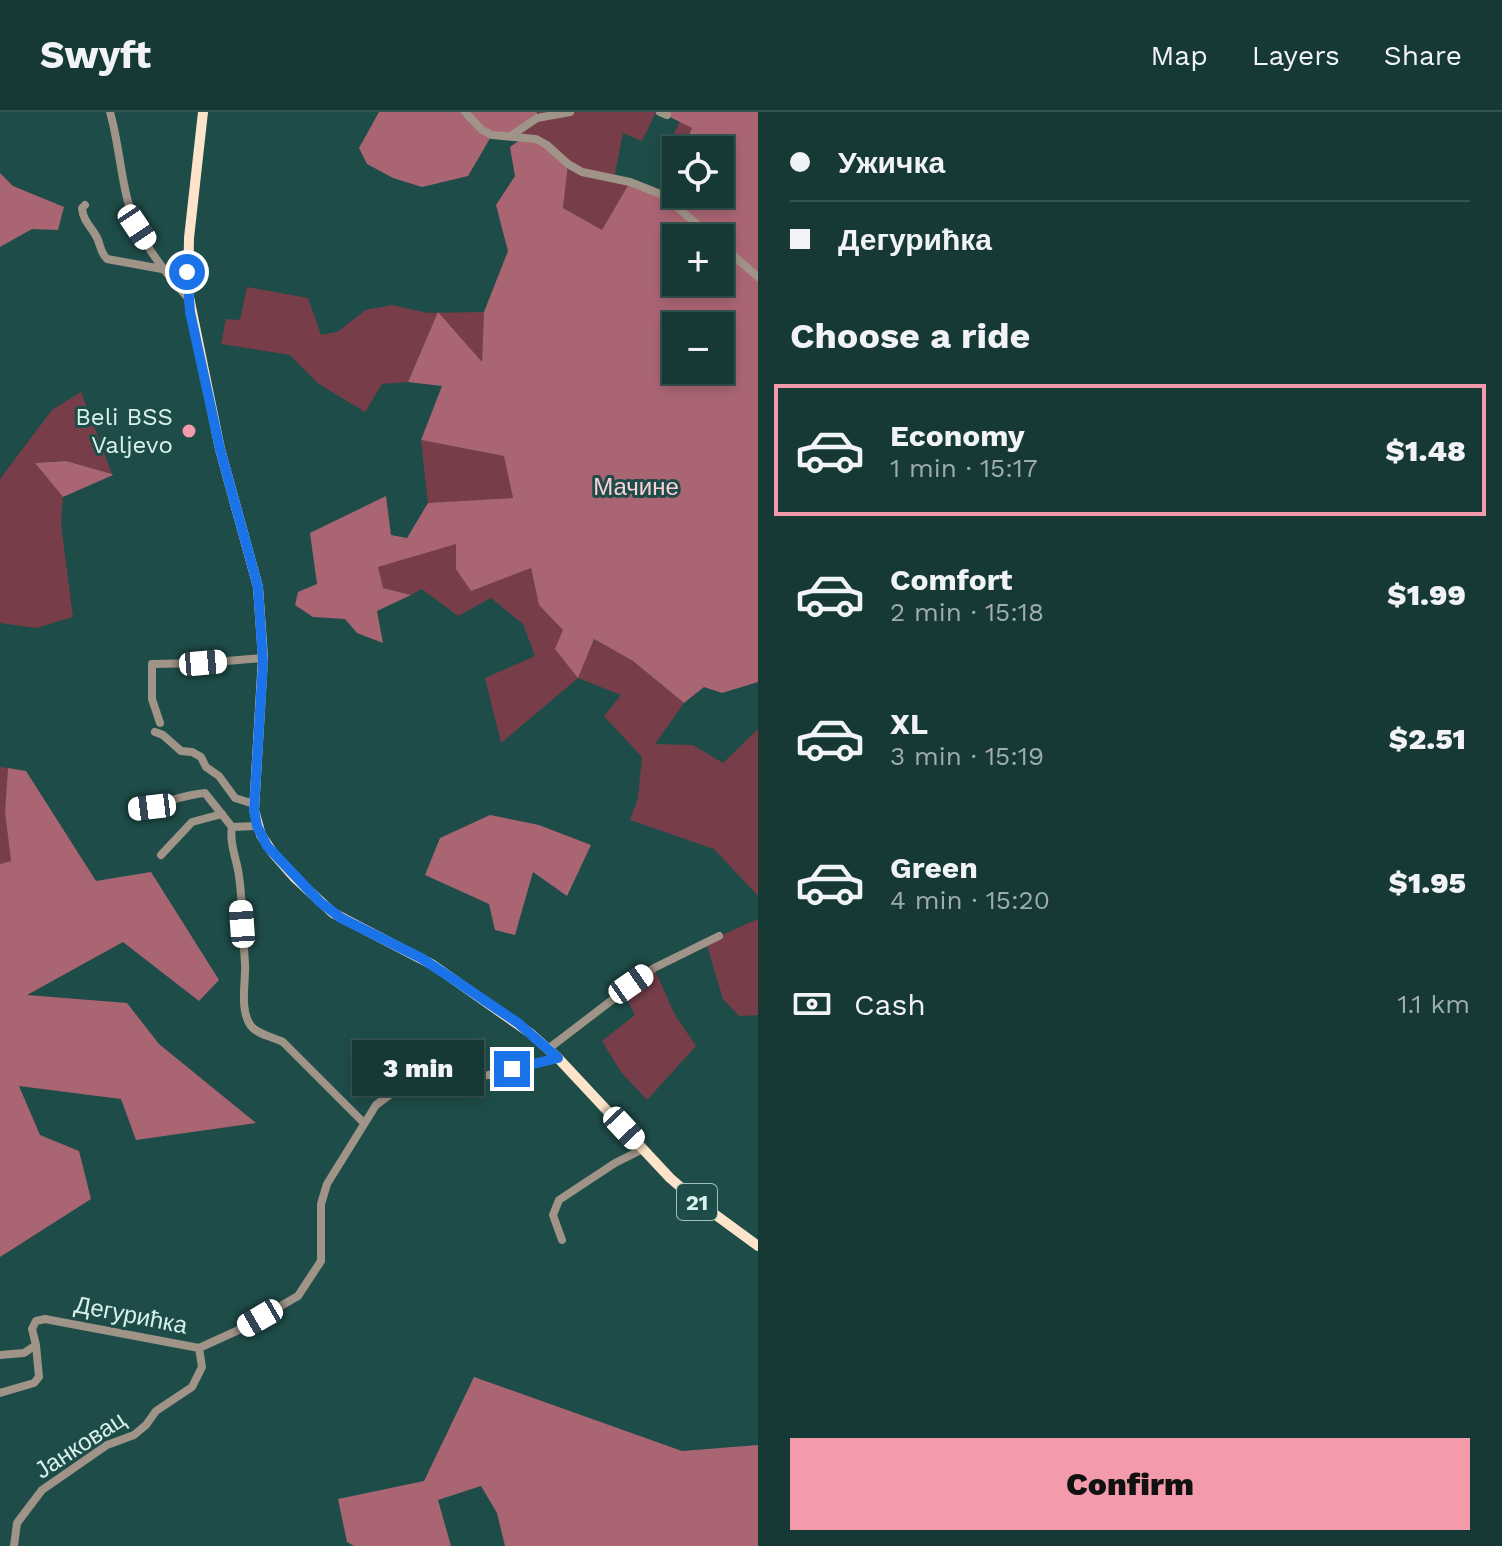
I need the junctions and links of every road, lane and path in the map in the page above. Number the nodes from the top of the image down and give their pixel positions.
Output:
1 (110, 112) edge
2 (203, 112) edge
3 (465, 112) edge
4 (570, 112) edge
5 (511, 135) junction
6 (85, 205) dead end
7 (697, 224) edge
8 (734, 256) edge
9 (162, 269) junction
10 (758, 277) edge
11 (188, 298) junction
12 (263, 658) junction
13 (160, 723) dead end
14 (155, 732) dead end
15 (254, 804) junction
16 (133, 809) dead end
17 (222, 814) junction
18 (257, 826) junction
19 (232, 827) junction
20 (161, 855) dead end
21 (719, 936) dead end
22 (548, 1049) junction
23 (558, 1058) junction
24 (363, 1122) junction
25 (643, 1149) junction
26 (562, 1240) dead end
27 (758, 1246) edge
28 (36, 1345) junction
29 (199, 1348) junction
30 (0, 1355) edge
31 (0, 1393) edge
32 (14, 1546) edge

1 - 9 street
2 - 11 main road, 21
3 - 5 street
4 - 5 street
5 - 7 street
6 - 9 street
8 - 10 street
9 - 11 street
11 - 12 main road, 21
12 - 13 street
12 - 15 main road, 21
14 - 15 street
15 - 18 main road, 21
16 - 17 street
17 - 19 street
17 - 20 street
18 - 19 street
18 - 22 main road, 21
19 - 24 street
21 - 22 street
22 - 23 main road, 21
23 - 24 street, Дегурићка
23 - 25 main road, 21
24 - 29 street, Дегурићка
25 - 26 street
25 - 27 main road, 21
28 - 29 street, Дегурићка
28 - 30 street
28 - 31 street
29 - 32 street, Јанковац

